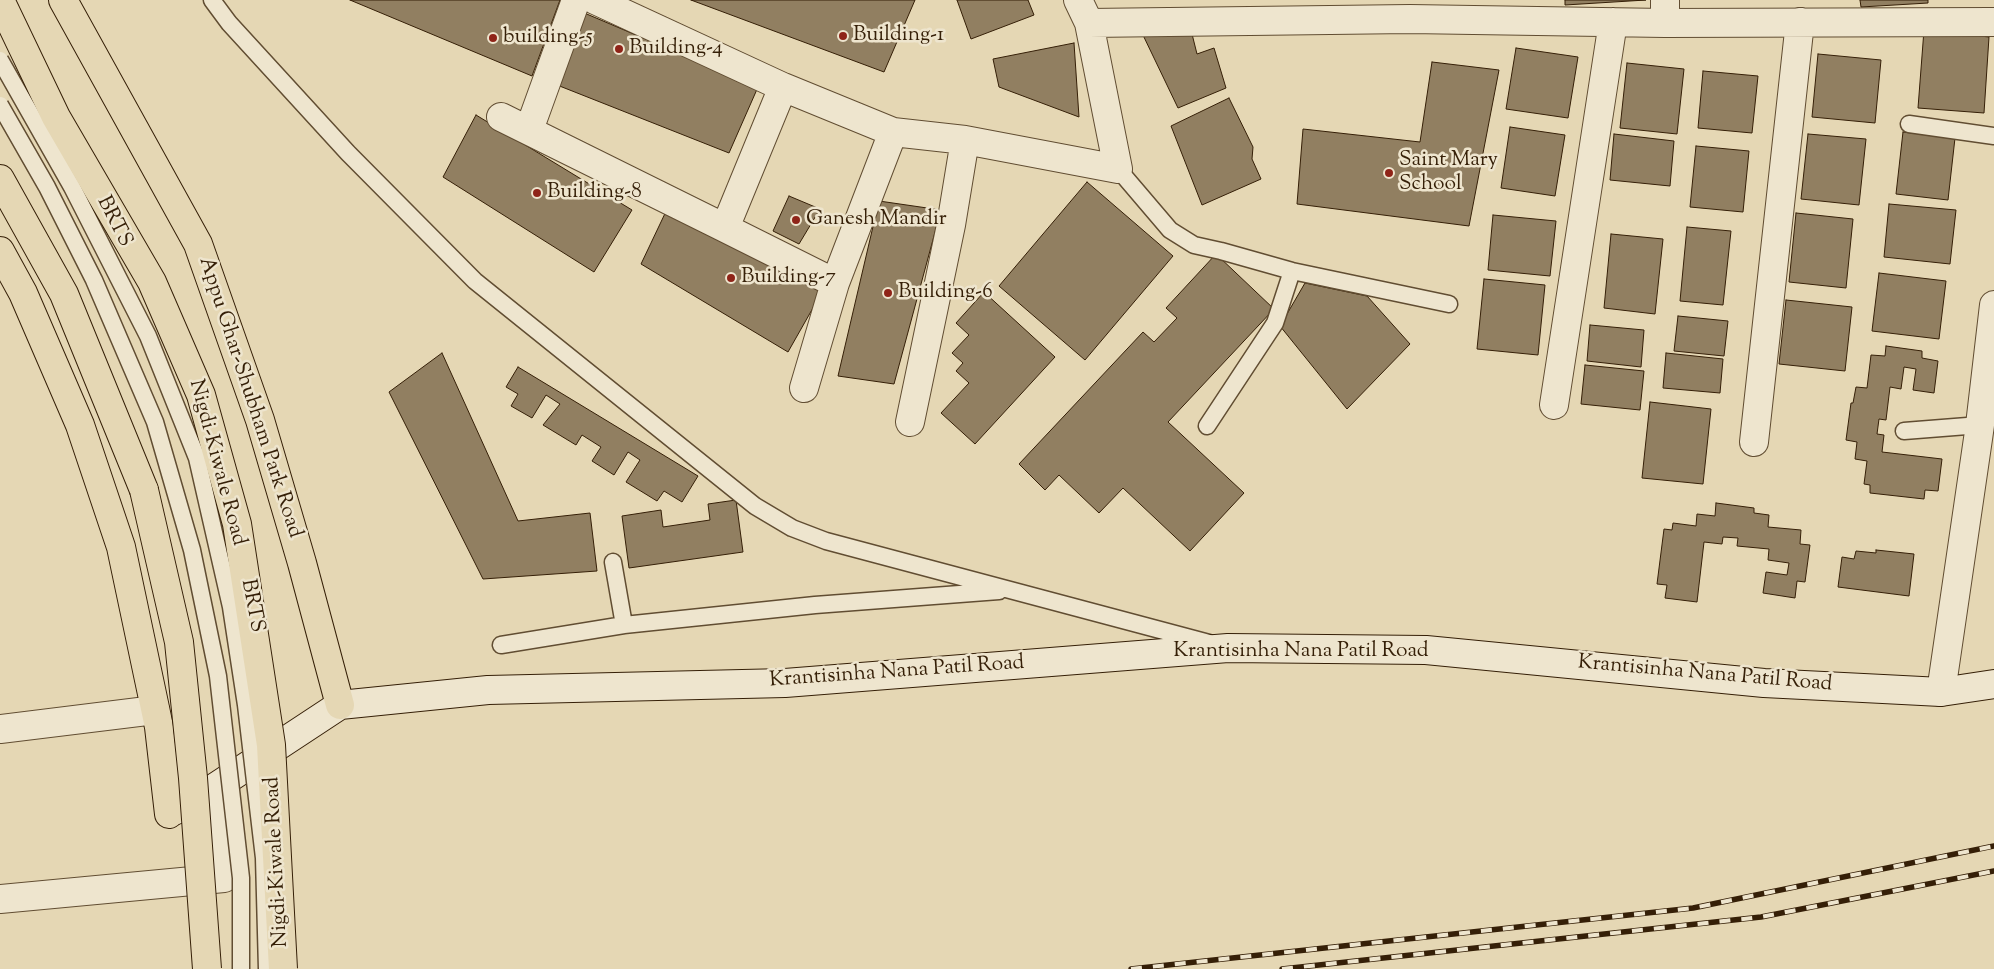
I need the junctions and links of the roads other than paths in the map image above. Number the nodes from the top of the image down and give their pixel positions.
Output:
1 (0, 0) edge
2 (63, 0) edge
3 (212, 0) edge
4 (576, 0) edge
5 (595, 0) edge
6 (1410, 9) edge
7 (1214, 10) edge
8 (1665, 11) edge
9 (1845, 11) edge
10 (1083, 12) edge
11 (1613, 22) junction
12 (1800, 22) junction
13 (1994, 22) edge
14 (0, 60) edge
15 (783, 87) junction
16 (0, 105) edge
17 (501, 117) dead end
18 (1909, 124) dead end
19 (529, 130) junction
20 (893, 132) junction
21 (1994, 136) edge
22 (965, 140) junction
23 (1118, 169) junction
24 (0, 179) edge
25 (725, 228) junction
26 (0, 251) edge
27 (1292, 272) junction
28 (835, 283) junction
29 (1449, 304) dead end
30 (1994, 305) edge
31 (804, 388) dead end
32 (1554, 405) dead end
33 (910, 422) dead end
34 (1980, 425) junction
35 (1206, 426) dead end
36 (1904, 431) dead end
37 (1754, 442) dead end
38 (613, 562) dead end
39 (1011, 590) junction
40 (624, 625) junction
41 (502, 645) dead end
42 (1228, 648) junction
43 (1994, 684) edge
44 (1941, 692) junction
45 (340, 705) junction
46 (155, 710) junction
47 (0, 729) edge
48 (211, 790) junction
49 (169, 814) joint
50 (0, 899) edge
51 (207, 969) edge
52 (241, 969) edge
53 (267, 969) edge
54 (284, 969) edge

1 - 54 main road, Nigdi-Kiwale Road, bridge
2 - 45 main road, Appu Ghar-Shubham Park Road
3 - 39 lane
4 - 19 street
5 - 15 street
6 - 7 street
6 - 11 street
7 - 10 street
8 - 11 street
8 - 12 street
9 - 12 street
9 - 13 street
10 - 23 street
11 - 32 street
12 - 37 street
14 - 53 lane, BRTS, bridge
15 - 20 street
15 - 25 street
16 - 52 lane, BRTS, bridge
17 - 19 street
18 - 21 lane
19 - 25 street
20 - 22 street
20 - 28 street
22 - 23 street
22 - 33 street
23 - 27 lane
24 - 51 main road, bridge
25 - 28 street
26 - 46 main road
27 - 29 lane
27 - 35 lane
28 - 31 street
30 - 34 street
34 - 36 lane
34 - 44 street
38 - 40 lane
39 - 40 lane
39 - 42 lane
40 - 41 lane
42 - 44 street, Krantisinha Nana Patil Road
42 - 45 street, Krantisinha Nana Patil Road
43 - 44 street, Krantisinha Nana Patil Road
45 - 48 street
46 - 47 street
46 - 49 main road
48 - 49 street
48 - 50 street

